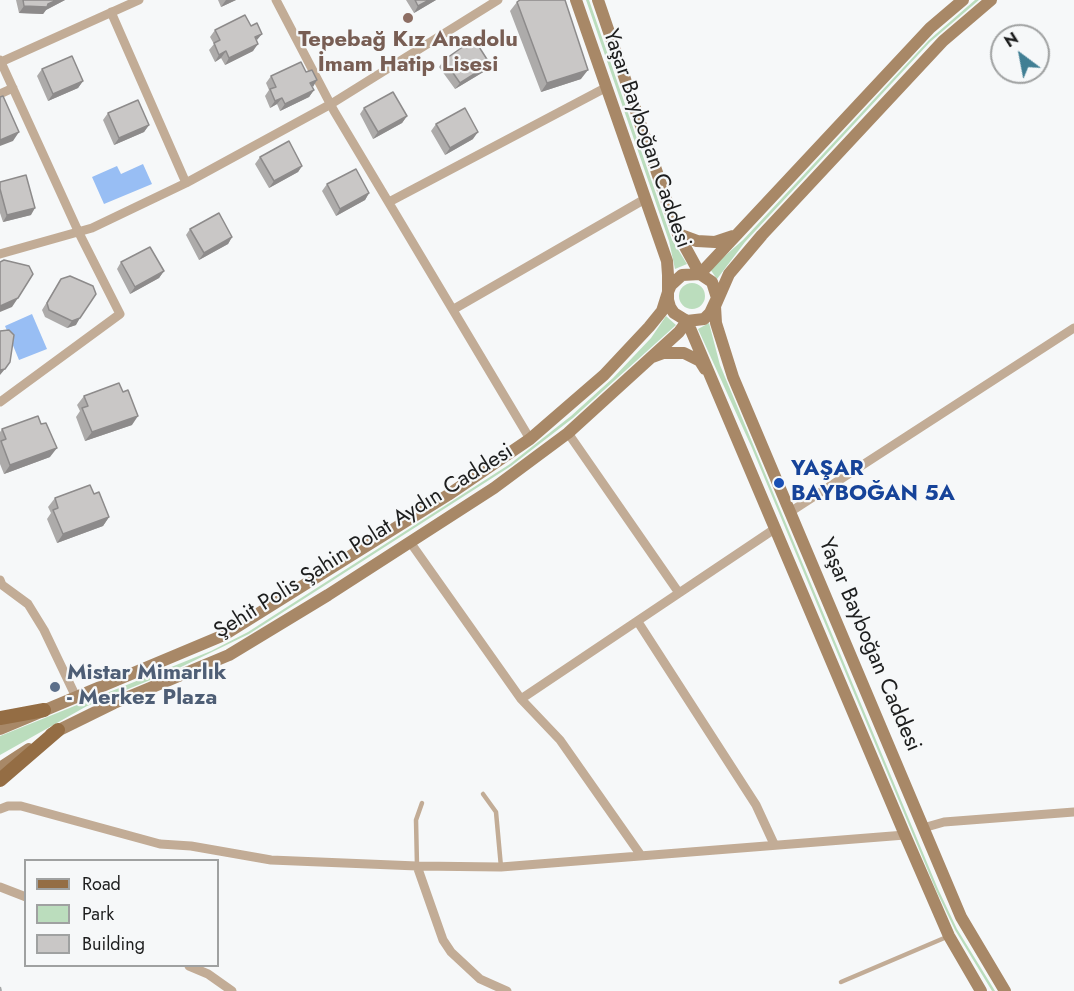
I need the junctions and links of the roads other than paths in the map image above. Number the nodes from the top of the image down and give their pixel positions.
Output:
1 (139, 0) edge
2 (276, 0) edge
3 (498, 0) edge
4 (576, 0) edge
5 (598, 0) edge
6 (963, 0) edge
7 (991, 0) edge
8 (111, 12) junction
9 (0, 61) edge
10 (607, 87) junction
11 (14, 88) junction
12 (0, 94) edge
13 (330, 104) junction
14 (186, 183) junction
15 (645, 199) junction
16 (389, 202) junction
17 (79, 233) junction
18 (739, 233) junction
19 (678, 234) junction
20 (0, 254) edge
21 (700, 274) junction
22 (668, 292) junction
23 (715, 306) junction
24 (454, 309) junction
25 (687, 321) junction
26 (1074, 328) edge
27 (648, 359) junction
28 (717, 386) junction
29 (0, 402) edge
30 (568, 433) junction
31 (530, 440) junction
32 (790, 512) junction
33 (777, 528) junction
34 (410, 542) junction
35 (0, 580) edge
36 (679, 593) junction
37 (638, 622) junction
38 (76, 697) junction
39 (521, 699) junction
40 (44, 710) junction
41 (0, 718) edge
42 (0, 729) edge
43 (58, 730) junction
44 (0, 768) edge
45 (0, 780) edge
46 (483, 794) dead end
47 (422, 803) dead end
48 (0, 809) edge
49 (1074, 812) edge
50 (923, 828) junction
51 (905, 835) junction
52 (774, 844) junction
53 (640, 854) junction
54 (417, 866) junction
55 (501, 867) junction
56 (0, 887) edge
57 (24, 896) edge
58 (949, 936) junction
59 (191, 967) edge
60 (842, 982) dead end
61 (232, 991) edge
62 (507, 991) edge
63 (981, 991) edge
64 (1005, 991) edge

1 - 8 street
2 - 13 street
3 - 13 street
4 - 10 main road, Yaşar Bayboğan Caddesi
5 - 19 main road, Yaşar Bayboğan Caddesi
6 - 18 main road
7 - 23 main road
8 - 9 street
8 - 14 street
9 - 11 street
10 - 15 main road, Yaşar Bayboğan Caddesi
10 - 16 street
11 - 12 street
11 - 17 street
13 - 14 street
13 - 16 street
14 - 17 street
15 - 22 main road, Yaşar Bayboğan Caddesi
15 - 24 street
16 - 24 street
17 - 20 street
17 - 29 street
18 - 19 main road
18 - 21 main road
19 - 21 main road, Yaşar Bayboğan Caddesi
21 - 22 main road
21 - 23 main road
22 - 25 main road
22 - 31 main road, Şehit Polis Şahin Polat Aydın Caddesi
23 - 25 main road
23 - 32 main road, Yaşar Bayboğan Caddesi
24 - 31 street
25 - 27 main road, Şehit Polis Şahin Polat Aydın Caddesi
25 - 28 main road, Yaşar Bayboğan Caddesi
26 - 32 street
27 - 28 main road
27 - 30 main road, Şehit Polis Şahin Polat Aydın Caddesi
28 - 33 main road, Yaşar Bayboğan Caddesi
30 - 34 main road, Şehit Polis Şahin Polat Aydın Caddesi
30 - 36 street
31 - 38 main road, Şehit Polis Şahin Polat Aydın Caddesi
32 - 50 main road, Yaşar Bayboğan Caddesi
33 - 36 street
33 - 51 main road, Yaşar Bayboğan Caddesi
34 - 39 street
34 - 43 main road, Şehit Polis Şahin Polat Aydın Caddesi
35 - 38 street
36 - 37 street
37 - 39 street
37 - 52 street
38 - 40 main road, Şehit Polis Şahin Polat Aydın Caddesi
39 - 53 street
40 - 41 main road
40 - 42 main road, Şehit Polis Şahin Polat Aydın Caddesi
43 - 44 main road, Şehit Polis Şahin Polat Aydın Caddesi
43 - 45 main road
46 - 55 lane
47 - 54 lane
48 - 54 street
49 - 50 street
50 - 64 main road, Yaşar Bayboğan Caddesi
51 - 52 street
51 - 58 main road, Yaşar Bayboğan Caddesi
52 - 53 street
53 - 55 street
54 - 55 street
54 - 62 street
56 - 57 street
58 - 60 lane
58 - 63 main road, Yaşar Bayboğan Caddesi
59 - 61 street

